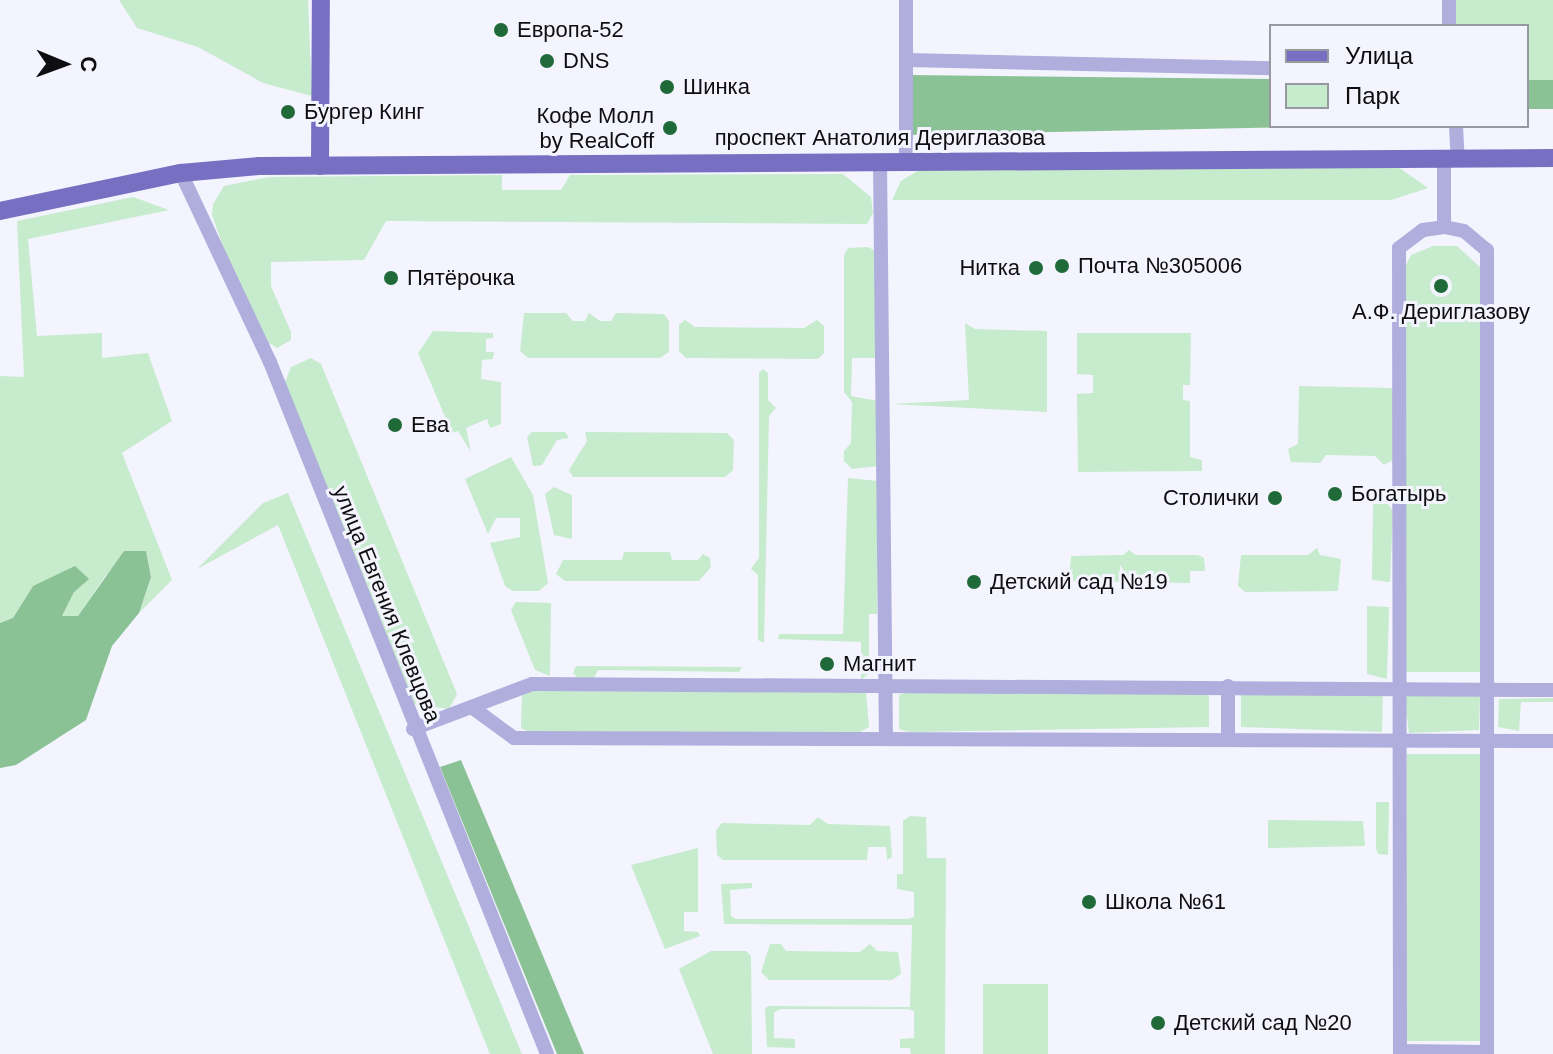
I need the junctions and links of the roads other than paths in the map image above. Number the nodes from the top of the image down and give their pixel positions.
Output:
1 (321, 0) edge
2 (906, 0) edge
3 (1449, 0) edge
4 (1449, 24) edge
5 (907, 60) junction
6 (1269, 68) edge
7 (1456, 128) edge
8 (1553, 158) edge
9 (1451, 160) junction
10 (880, 161) junction
11 (906, 161) junction
12 (320, 166) junction
13 (181, 173) junction
14 (0, 211) edge
15 (1444, 227) junction
16 (886, 685) junction
17 (1228, 686) junction
18 (1398, 687) junction
19 (1488, 687) junction
20 (1553, 690) edge
21 (473, 708) junction
22 (413, 729) junction
23 (886, 739) junction
24 (1228, 740) junction
25 (1398, 741) junction
26 (1488, 741) junction
27 (1553, 741) edge
28 (1400, 1053) edge
29 (1487, 1053) edge
30 (547, 1054) edge

1 - 12 main road
2 - 5 street
3 - 4 street
5 - 6 street
5 - 11 street
7 - 9 street
8 - 9 main road, проспект Анатолия Дериглазова
9 - 11 main road, проспект Анатолия Дериглазова
9 - 15 street
10 - 11 main road, проспект Анатолия Дериглазова
10 - 12 main road, проспект Анатолия Дериглазова
10 - 16 street
12 - 13 main road, проспект Анатолия Дериглазова
13 - 14 main road, проспект Анатолия Дериглазова
13 - 22 street, улица Евгения Клевцова
15 - 18 street
15 - 19 street
16 - 17 street
16 - 21 street
16 - 23 street
17 - 18 street
17 - 24 street
18 - 19 street
18 - 25 street
19 - 20 street
19 - 26 street
21 - 22 street
21 - 23 street
22 - 30 street, улица Евгения Клевцова
23 - 24 street
24 - 25 street
25 - 26 street
25 - 28 street
26 - 27 street
26 - 29 street
28 - 29 street

